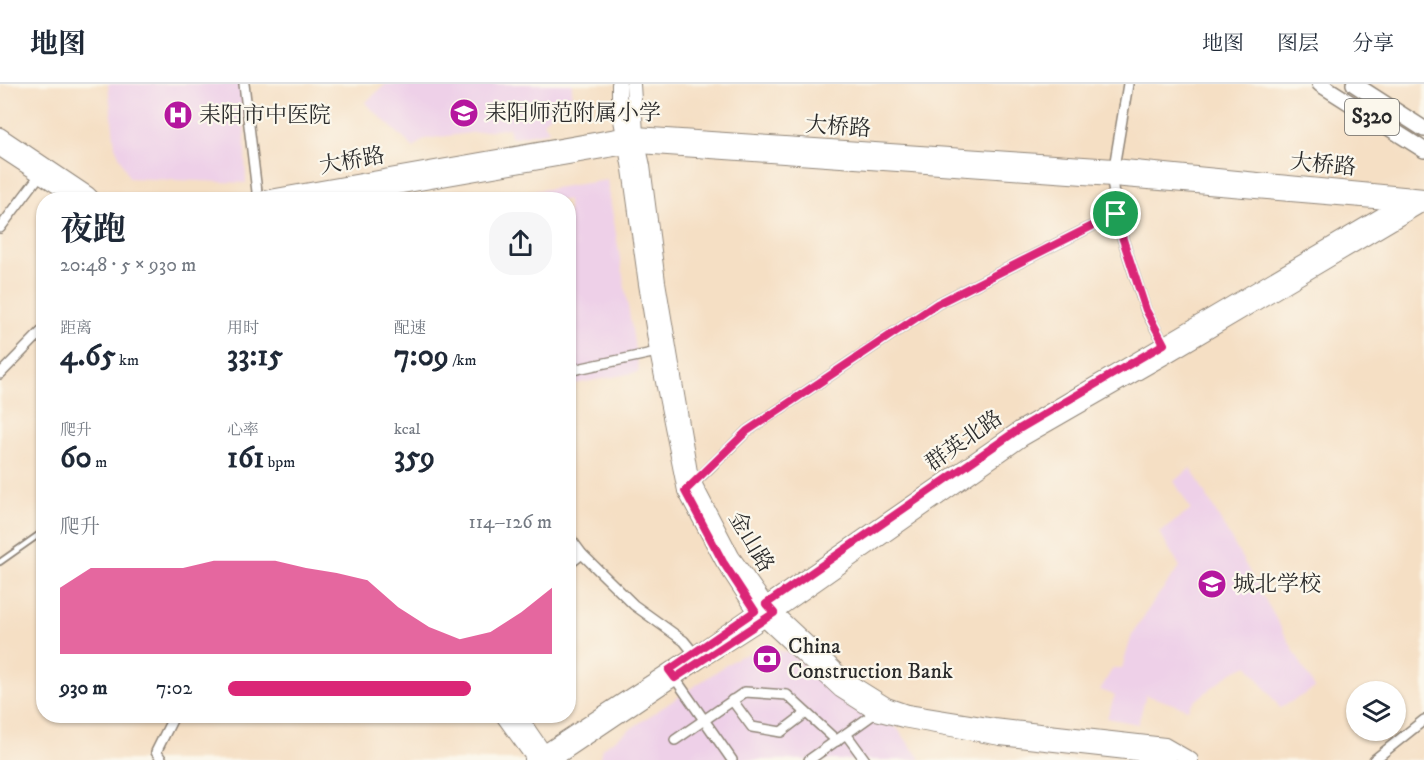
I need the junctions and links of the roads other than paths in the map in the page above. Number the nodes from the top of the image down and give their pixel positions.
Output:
1 (244, 84) edge
2 (619, 84) edge
3 (633, 84) edge
4 (1128, 84) edge
5 (1320, 84) edge
6 (1354, 84) edge
7 (1424, 129) edge
8 (0, 135) edge
9 (631, 140) junction
10 (0, 148) edge
11 (1424, 150) edge
12 (1113, 172) junction
13 (40, 175) junction
14 (66, 192) edge
15 (85, 192) edge
16 (256, 192) edge
17 (301, 192) edge
18 (362, 192) edge
19 (1422, 198) edge
20 (1402, 203) junction
21 (1116, 214) junction
22 (0, 228) edge
23 (36, 337) edge
24 (1164, 344) junction
25 (657, 352) junction
26 (576, 369) edge
27 (0, 374) edge
28 (689, 487) junction
29 (36, 537) edge
30 (576, 546) edge
31 (582, 554) junction
32 (576, 559) edge
33 (0, 562) edge
34 (765, 612) junction
35 (697, 658) junction
36 (672, 674) junction
37 (732, 700) junction
38 (881, 709) junction
39 (806, 713) junction
40 (704, 720) junction
41 (1424, 720) edge
42 (170, 723) edge
43 (509, 723) edge
44 (524, 723) edge
45 (846, 734) junction
46 (675, 740) dead end
47 (837, 741) junction
48 (820, 757) edge
49 (541, 759) edge
50 (162, 760) edge
51 (732, 760) edge
52 (809, 760) edge
53 (865, 760) edge
54 (1169, 760) edge
55 (1191, 760) edge
56 (1374, 760) edge

1 - 16 street
2 - 9 street
3 - 9 street
4 - 12 street
5 - 11 main road, S320
6 - 7 main road, S320
8 - 15 street
9 - 12 street, 大桥路
9 - 17 street, 大桥路
9 - 18 street, 大桥路
9 - 25 street, 金山路
9 - 28 street, 金山路
10 - 13 street
12 - 19 street, 大桥路
12 - 20 street, 大桥路
12 - 21 street
13 - 14 street
13 - 22 street
19 - 20 street, 大桥路
19 - 34 street, 群英北路
20 - 24 street, 群英北路
21 - 24 street
21 - 28 street
23 - 27 street
24 - 34 street, 群英北路
25 - 26 street
25 - 28 street, 金山路
28 - 34 street, 金山路
29 - 33 lane
30 - 31 street
31 - 32 street
31 - 35 street
34 - 35 street, 群英北路
34 - 38 street, 金山路
35 - 36 street, 群英北路
36 - 40 street
36 - 49 street, 群英北路
37 - 39 street
37 - 39 street
37 - 40 street
38 - 45 street
38 - 54 street, 金山路
38 - 55 street, 金山路
39 - 47 street
40 - 46 street
40 - 51 street
41 - 56 street
42 - 50 street
43 - 49 street
44 - 49 street
45 - 47 street
45 - 53 street
47 - 48 street
48 - 52 street

